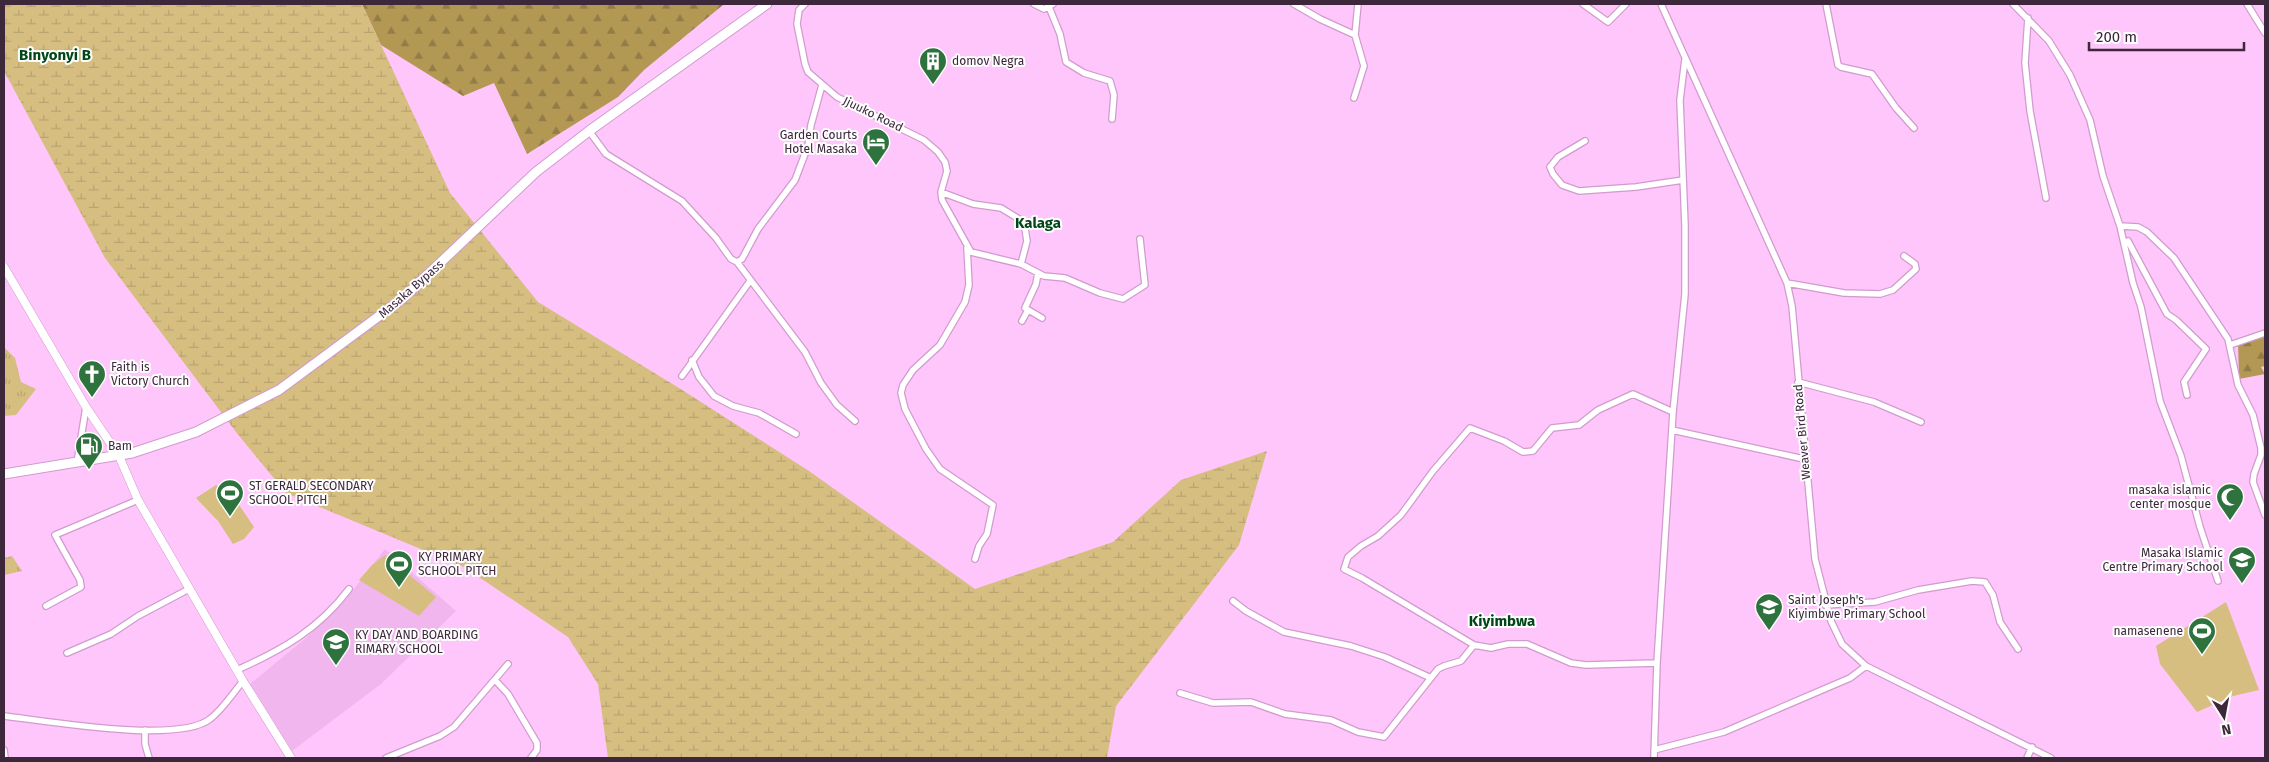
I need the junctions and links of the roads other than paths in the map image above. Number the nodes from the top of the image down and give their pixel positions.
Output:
1 (767, 4) edge
2 (804, 4) edge
3 (1034, 4) edge
4 (1294, 4) edge
5 (1358, 4) edge
6 (1583, 4) edge
7 (1626, 4) edge
8 (1661, 4) edge
9 (1826, 4) edge
10 (2013, 4) edge
11 (2248, 4) edge
12 (1051, 6) edge
13 (2028, 18) junction
14 (2265, 33) edge
15 (1355, 35) junction
16 (1685, 59) junction
17 (822, 85) junction
18 (1354, 98) dead end
19 (1112, 120) dead end
20 (1914, 128) dead end
21 (589, 131) junction
22 (1585, 141) dead end
23 (1682, 180) junction
24 (940, 192) junction
25 (2046, 198) dead end
26 (2120, 226) junction
27 (1140, 239) dead end
28 (968, 248) junction
29 (1904, 256) dead end
30 (737, 262) junction
31 (1021, 264) junction
32 (4, 267) edge
33 (1038, 273) junction
34 (750, 281) junction
35 (1787, 283) junction
36 (1028, 310) junction
37 (1042, 318) dead end
38 (1022, 321) dead end
39 (2265, 333) edge
40 (2230, 345) junction
41 (692, 360) junction
42 (682, 376) dead end
43 (1798, 382) junction
44 (2187, 395) dead end
45 (86, 407) junction
46 (1673, 412) junction
47 (855, 421) dead end
48 (1921, 422) dead end
49 (1672, 430) junction
50 (796, 434) dead end
51 (119, 456) junction
52 (1804, 459) junction
53 (77, 463) junction
54 (4, 474) edge
55 (138, 500) junction
56 (2265, 514) edge
57 (975, 559) dead end
58 (2218, 581) dead end
59 (189, 589) junction
60 (349, 589) dead end
61 (1233, 601) dead end
62 (1825, 604) junction
63 (46, 606) dead end
64 (1474, 645) junction
65 (2018, 649) dead end
66 (67, 653) dead end
67 (1658, 663) junction
68 (508, 664) dead end
69 (1866, 666) junction
70 (236, 670) junction
71 (1431, 678) junction
72 (495, 680) junction
73 (243, 681) junction
74 (1180, 693) dead end
75 (4, 716) edge
76 (145, 730) junction
77 (2032, 747) junction
78 (4, 750) edge
79 (1654, 750) junction
80 (5, 758) edge
81 (149, 758) edge
82 (291, 758) edge
83 (386, 758) edge
84 (531, 758) edge
85 (1654, 758) edge
86 (2027, 758) edge
87 (2050, 758) edge

1 - 21 highway, Masaka Bypass
2 - 17 street, Jjuuko Road
3 - 12 street
4 - 15 street
5 - 15 street
6 - 7 street
8 - 16 street, Weaver Bird Road
9 - 20 street
10 - 13 street
11 - 14 street
12 - 19 street
13 - 25 street
13 - 26 street
15 - 18 street
16 - 23 street
16 - 35 street, Weaver Bird Road
17 - 24 street, Jjuuko Road
17 - 30 street
21 - 30 street
21 - 51 highway, Masaka Bypass
22 - 23 street
23 - 46 street
24 - 28 street
24 - 31 street
26 - 40 street
26 - 44 street
26 - 58 street
27 - 33 street
28 - 31 street
28 - 57 street
29 - 35 street
30 - 34 street
31 - 33 street
32 - 45 main road
33 - 36 street
34 - 41 street
34 - 47 street
35 - 43 street, Weaver Bird Road
36 - 37 street
36 - 38 street
39 - 40 street
40 - 56 street
41 - 42 street
41 - 50 street
43 - 48 street
43 - 52 street, Weaver Bird Road
45 - 51 main road
45 - 53 street
46 - 49 street
46 - 64 street
49 - 52 street
49 - 67 street
51 - 53 highway, Masaka Bypass
51 - 55 main road
52 - 62 street, Weaver Bird Road
53 - 54 highway, Masaka Bypass
55 - 59 main road
55 - 63 street
59 - 66 street
59 - 70 main road
60 - 70 street
61 - 71 street
62 - 65 street
62 - 69 street, Weaver Bird Road
64 - 67 street
64 - 71 street
67 - 79 street
68 - 72 street
69 - 77 street, Weaver Bird Road
69 - 79 street
70 - 73 main road
71 - 74 street
72 - 83 street
72 - 84 street
73 - 76 street
73 - 82 main road
75 - 76 street
76 - 81 street
77 - 86 street
77 - 87 street, Weaver Bird Road
78 - 80 street
79 - 85 street

